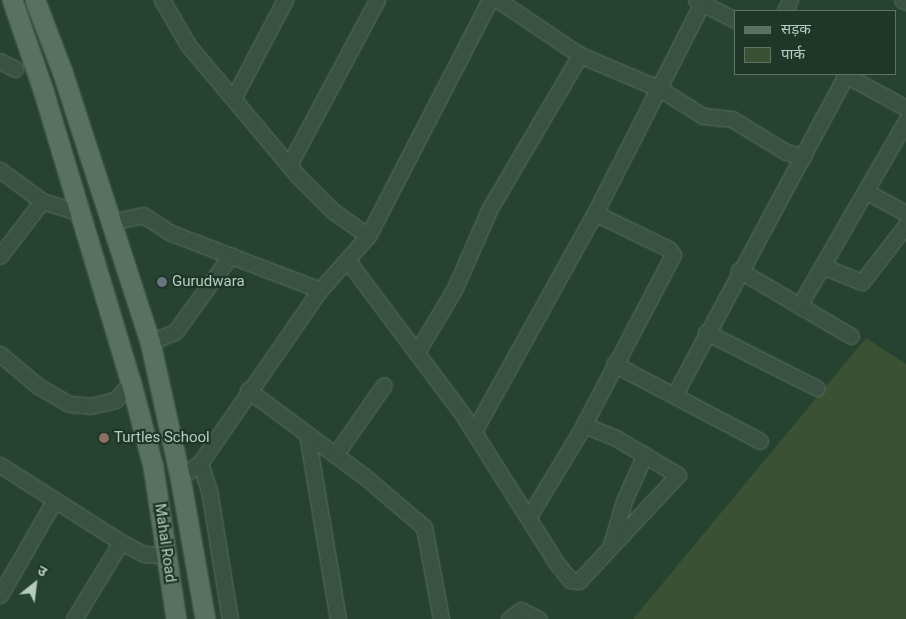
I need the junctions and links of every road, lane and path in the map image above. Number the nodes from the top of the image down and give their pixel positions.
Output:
1 (12, 0) edge
2 (35, 0) edge
3 (162, 0) edge
4 (285, 0) edge
5 (377, 0) edge
6 (490, 0) edge
7 (498, 0) edge
8 (902, 0) edge
9 (699, 2) edge
10 (906, 2) edge
11 (734, 20) edge
12 (580, 54) junction
13 (0, 61) edge
14 (14, 68) dead end
15 (844, 75) edge
16 (847, 75) edge
17 (660, 89) junction
18 (234, 97) junction
19 (906, 108) edge
20 (906, 121) edge
21 (803, 156) junction
22 (289, 165) junction
23 (0, 170) edge
24 (867, 192) junction
25 (42, 201) junction
26 (81, 213) junction
27 (595, 213) junction
28 (906, 214) edge
29 (111, 222) junction
30 (906, 225) edge
31 (368, 236) junction
32 (231, 255) junction
33 (0, 256) edge
34 (348, 261) junction
35 (822, 266) junction
36 (740, 270) junction
37 (320, 290) junction
38 (799, 306) junction
39 (706, 332) junction
40 (850, 336) dead end
41 (150, 342) junction
42 (417, 352) junction
43 (0, 354) edge
44 (614, 364) junction
45 (132, 383) junction
46 (384, 385) dead end
47 (816, 388) dead end
48 (248, 390) junction
49 (675, 394) junction
50 (584, 425) junction
51 (474, 431) junction
52 (307, 434) junction
53 (760, 440) dead end
54 (645, 454) junction
55 (335, 455) junction
56 (200, 463) junction
57 (0, 465) edge
58 (180, 477) junction
59 (54, 501) junction
60 (528, 518) junction
61 (121, 542) junction
62 (609, 551) junction
63 (166, 555) junction
64 (0, 595) edge
65 (74, 619) edge
66 (176, 619) edge
67 (204, 619) edge
68 (230, 619) edge
69 (338, 619) edge
70 (441, 619) edge
71 (509, 619) edge
72 (539, 619) edge

1 - 26 main road, Mahal Road
2 - 29 main road, Mahal Road
3 - 18 street
4 - 18 street
5 - 22 street
6 - 31 street
7 - 12 street
8 - 10 street
9 - 11 street
9 - 17 street
12 - 17 street
12 - 42 street
13 - 14 street
15 - 21 street
16 - 19 street
17 - 21 street
17 - 27 street
18 - 22 street
20 - 24 street
21 - 36 street
22 - 31 street
23 - 25 street
24 - 28 street
24 - 35 street
25 - 26 street
25 - 33 street
26 - 45 main road, Mahal Road
27 - 44 street
27 - 51 street
29 - 32 street
29 - 41 main road, Mahal Road
30 - 35 street
31 - 34 street
32 - 37 street
32 - 41 street
34 - 37 street
34 - 42 street
35 - 38 street
36 - 38 street
36 - 39 street
37 - 48 street
38 - 40 street
39 - 47 street
39 - 49 street
41 - 58 main road, Mahal Road
42 - 51 street
43 - 45 street
44 - 49 street
44 - 50 street
45 - 63 main road, Mahal Road
46 - 55 street
48 - 52 street
48 - 56 street
49 - 53 street
50 - 54 street
50 - 60 street
51 - 60 street
52 - 55 street
52 - 69 street
54 - 62 street
54 - 62 street
55 - 70 street
56 - 58 street
56 - 68 street
57 - 59 street
58 - 67 main road, Mahal Road
59 - 61 street
59 - 64 street
60 - 62 street
61 - 63 street
61 - 65 street
63 - 66 main road, Mahal Road
71 - 72 street

